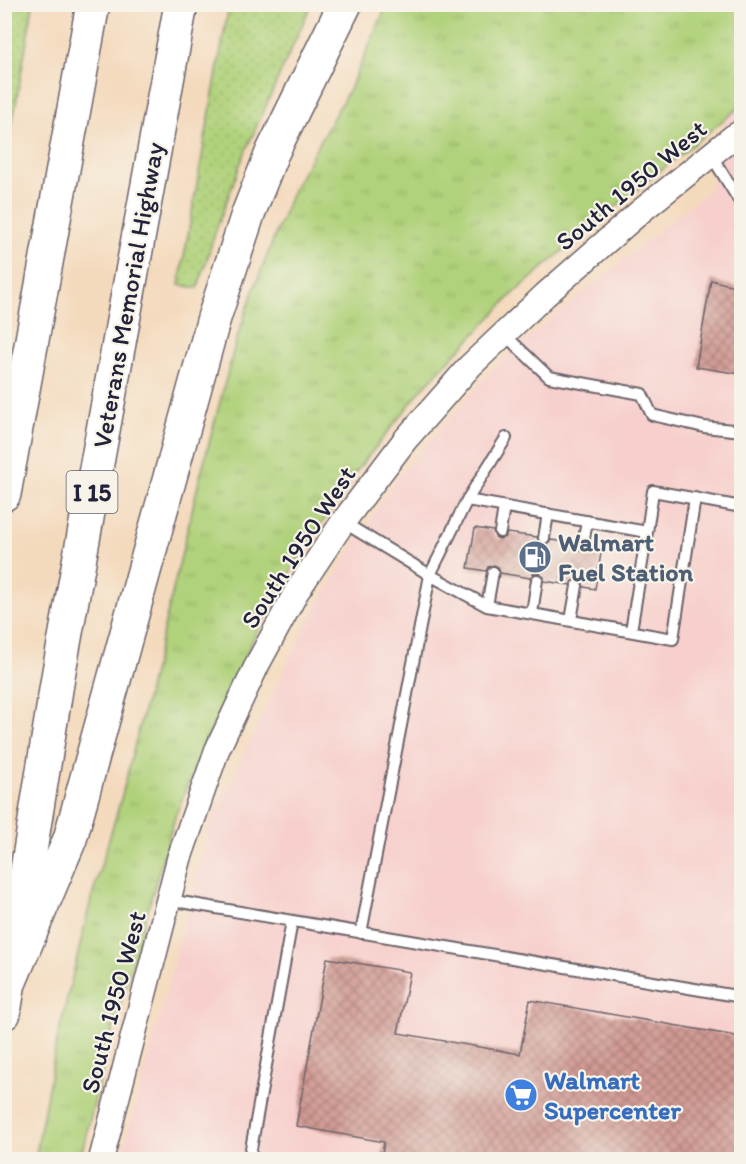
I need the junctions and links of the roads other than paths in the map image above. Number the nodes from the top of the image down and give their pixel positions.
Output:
1 (93, 4) edge
2 (181, 4) edge
3 (345, 4) edge
4 (741, 132) edge
5 (711, 155) junction
6 (741, 205) edge
7 (504, 334) junction
8 (741, 431) edge
9 (506, 438) dead end
10 (4, 494) edge
11 (695, 498) junction
12 (467, 500) junction
13 (504, 507) junction
14 (741, 507) edge
15 (548, 514) junction
16 (587, 521) junction
17 (342, 522) junction
18 (500, 532) dead end
19 (647, 532) junction
20 (544, 538) dead end
21 (583, 544) dead end
22 (493, 572) dead end
23 (430, 575) junction
24 (537, 579) dead end
25 (577, 586) dead end
26 (487, 606) junction
27 (532, 613) junction
28 (571, 620) junction
29 (631, 631) junction
30 (169, 900) junction
31 (292, 921) junction
32 (362, 933) junction
33 (7, 997) edge
34 (741, 997) edge
35 (101, 1160) edge
36 (249, 1160) edge

1 - 10 highway
2 - 33 highway, Veterans Memorial Highway / I 15
3 - 33 highway
4 - 5 street, South 1950 West
5 - 6 lane
5 - 7 street, South 1950 West
7 - 8 lane
7 - 17 street, South 1950 West
9 - 12 lane
11 - 14 lane
11 - 19 lane
11 - 29 lane
12 - 13 lane
12 - 23 lane
13 - 15 lane
13 - 18 lane
15 - 16 lane
15 - 20 lane
16 - 19 lane
16 - 21 lane
17 - 23 lane
17 - 30 street, South 1950 West
19 - 29 lane
22 - 26 lane
23 - 26 lane
23 - 32 lane
24 - 27 lane
25 - 28 lane
26 - 27 lane
27 - 28 lane
28 - 29 lane
30 - 31 lane
30 - 35 street, South 1950 West
31 - 32 lane
31 - 36 lane
32 - 34 lane

